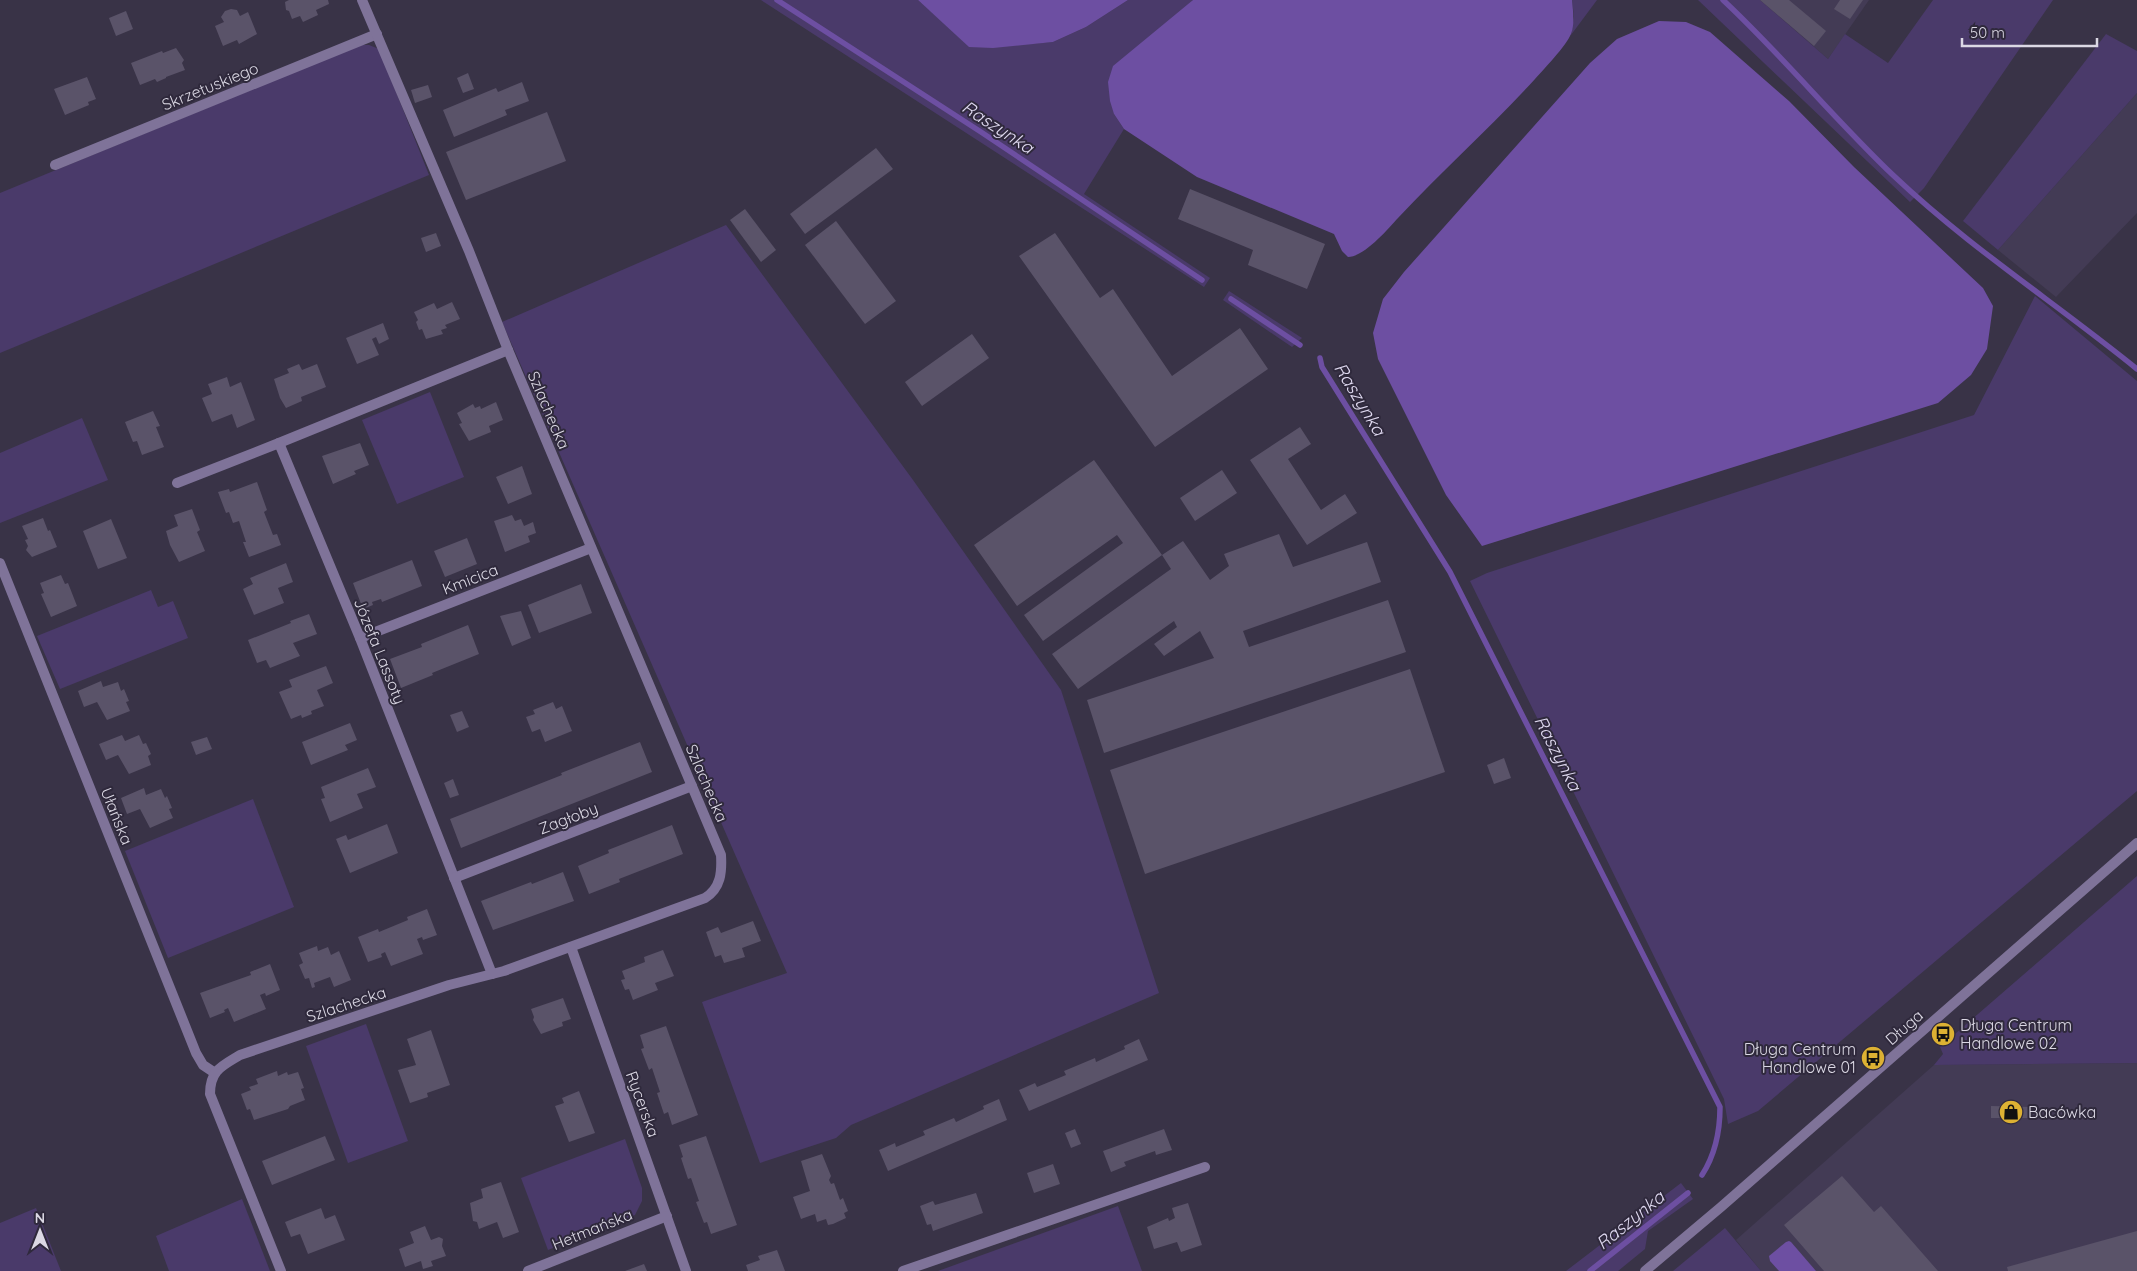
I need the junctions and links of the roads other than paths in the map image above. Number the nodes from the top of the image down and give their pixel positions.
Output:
1 (362, 0) edge
2 (377, 34) junction
3 (55, 165) dead end
4 (508, 350) junction
5 (279, 443) junction
6 (177, 483) dead end
7 (591, 548) junction
8 (0, 564) edge
9 (360, 638) junction
10 (692, 786) junction
11 (2137, 843) edge
12 (454, 878) junction
13 (571, 947) junction
14 (492, 974) junction
15 (214, 1073) junction
16 (1205, 1167) dead end
17 (667, 1216) junction
18 (281, 1271) edge
19 (528, 1271) edge
20 (686, 1271) edge
21 (903, 1271) edge
22 (1645, 1271) edge

1 - 2 street, Szlachecka
2 - 3 street, Skrzetuskiego
2 - 4 street, Szlachecka
4 - 5 street
4 - 7 street, Szlachecka
5 - 6 street
5 - 9 street, Józefa Lassoty
7 - 9 street, Kmicica
7 - 10 street, Szlachecka
8 - 15 street, Ułańska
9 - 12 street, Józefa Lassoty
10 - 12 street, Zagłoby
10 - 13 street, Szlachecka
11 - 22 street, Długa
12 - 14 street, Józefa Lassoty
13 - 14 street, Szlachecka
13 - 17 street, Rycerska
14 - 15 street, Szlachecka
15 - 18 street
16 - 21 street
17 - 19 street, Hetmańska
17 - 20 street, Rycerska

